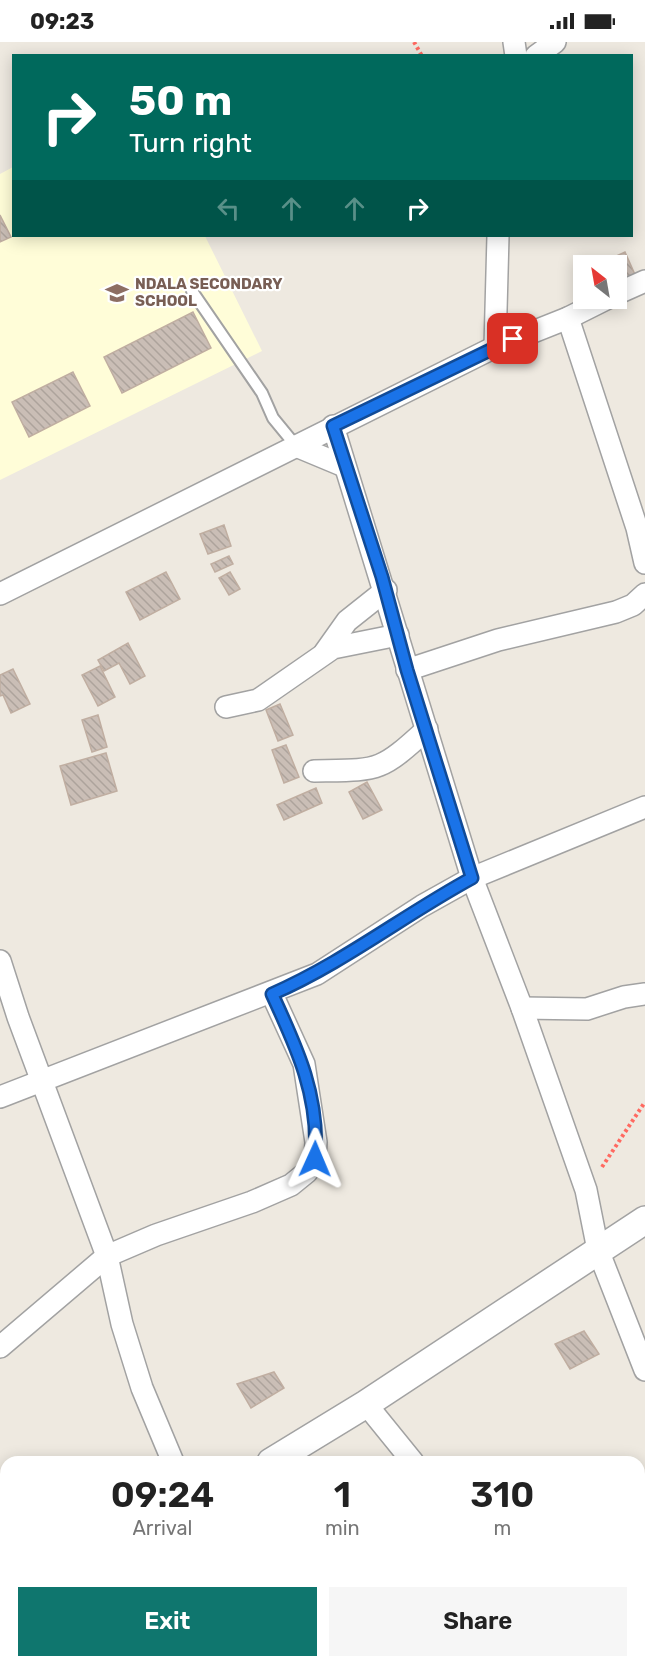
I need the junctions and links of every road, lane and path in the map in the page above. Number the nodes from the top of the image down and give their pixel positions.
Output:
1 (555, 42) edge
2 (539, 54) edge
3 (498, 237) edge
4 (645, 281) edge
5 (627, 289) edge
6 (192, 291) dead end
7 (586, 309) edge
8 (568, 318) junction
9 (495, 347) junction
10 (333, 426) junction
11 (296, 446) junction
12 (344, 466) junction
13 (645, 563) edge
14 (386, 590) junction
15 (0, 594) edge
16 (645, 594) edge
17 (398, 635) junction
18 (325, 652) junction
19 (407, 670) junction
20 (226, 707) dead end
21 (427, 729) junction
22 (315, 771) dead end
23 (645, 807) edge
24 (472, 878) junction
25 (0, 961) edge
26 (272, 994) junction
27 (645, 994) edge
28 (522, 1008) junction
29 (44, 1082) junction
30 (0, 1097) edge
31 (645, 1102) edge
32 (586, 1190) junction
33 (645, 1220) edge
34 (598, 1250) junction
35 (107, 1256) junction
36 (0, 1347) edge
37 (645, 1370) edge
38 (366, 1404) junction
39 (170, 1456) edge
40 (281, 1456) edge
41 (407, 1456) edge

1 - 2 street
3 - 9 street
4 - 5 street
6 - 11 lane
7 - 8 street
8 - 9 street
8 - 13 street
9 - 10 street
10 - 11 street
10 - 12 street
11 - 12 street
11 - 15 street
12 - 14 street
14 - 17 street
14 - 18 street
16 - 19 street
17 - 18 street
17 - 19 street
18 - 20 street
19 - 21 street
21 - 22 street
21 - 24 street
23 - 24 street
24 - 26 street
24 - 28 street
25 - 29 street
26 - 29 street
26 - 35 street
27 - 28 street
28 - 32 street
29 - 30 street
29 - 35 street
31 - 32 path
32 - 34 street
33 - 34 street
34 - 37 street
34 - 38 street
35 - 36 street
35 - 39 street
38 - 40 street
38 - 41 street

